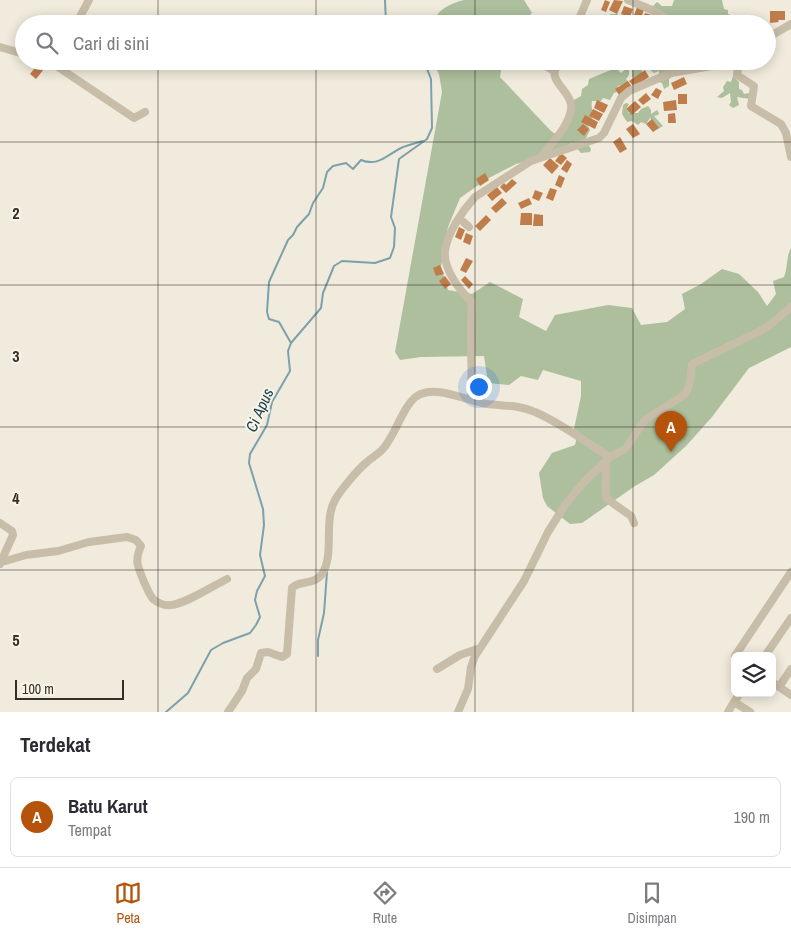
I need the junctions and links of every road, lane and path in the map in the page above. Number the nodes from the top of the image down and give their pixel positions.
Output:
1 (88, 0) edge
2 (588, 0) edge
3 (628, 0) edge
4 (80, 15) edge
5 (582, 15) edge
6 (661, 15) edge
7 (791, 24) edge
8 (776, 33) edge
9 (0, 47) edge
10 (15, 51) edge
11 (60, 70) edge
12 (689, 70) edge
13 (738, 70) edge
14 (554, 71) edge
15 (145, 112) dead end
16 (541, 157) junction
17 (791, 157) edge
18 (459, 218) junction
19 (469, 227) dead end
20 (791, 307) edge
21 (470, 399) junction
22 (608, 460) junction
23 (0, 523) edge
24 (634, 523) dead end
25 (1, 563) edge
26 (791, 572) edge
27 (227, 579) dead end
28 (791, 618) edge
29 (480, 648) junction
30 (738, 652) edge
31 (768, 652) edge
32 (437, 669) dead end
33 (791, 670) edge
34 (776, 684) edge
35 (791, 694) edge
36 (737, 697) edge
37 (734, 702) junction
38 (228, 712) edge
39 (458, 712) edge
40 (728, 712) edge
41 (750, 712) edge

1 - 4 street
2 - 5 street
3 - 6 street
7 - 8 street
9 - 10 street
11 - 15 street
12 - 16 street
13 - 17 street
14 - 16 street
16 - 18 street
18 - 19 street
18 - 21 street
20 - 22 street
21 - 22 street
21 - 38 street
22 - 24 street
22 - 29 street
23 - 25 street
25 - 27 street
26 - 30 street
28 - 31 street
29 - 32 street
29 - 39 street
33 - 34 street
34 - 35 street
36 - 37 street
37 - 40 street
37 - 41 street

